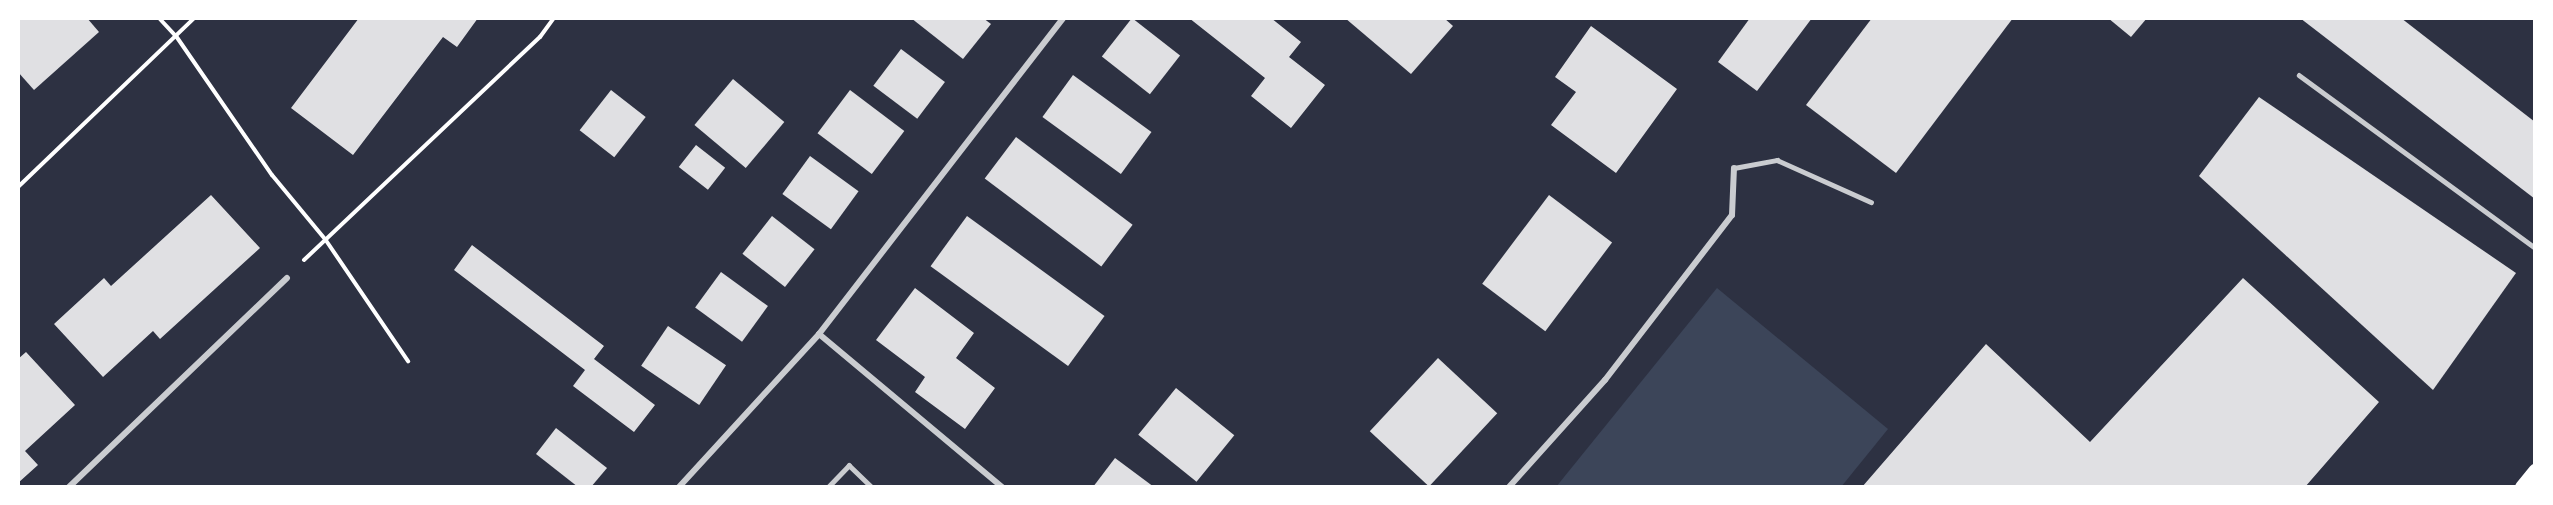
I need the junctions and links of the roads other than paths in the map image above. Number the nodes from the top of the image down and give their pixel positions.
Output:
1 (1063, 18) edge
2 (2299, 75) dead end
3 (1734, 168) joint
4 (1871, 202) dead end
5 (2535, 248) edge
6 (287, 278) road end
7 (819, 334) junction
8 (2535, 471) edge
9 (69, 487) edge
10 (679, 487) edge
11 (828, 487) edge
12 (872, 487) edge
13 (1002, 487) edge
14 (1509, 487) edge
15 (2522, 487) edge

1 - 7 street
2 - 5 lane
3 - 4 lane
3 - 14 street
6 - 9 street
7 - 10 street
7 - 13 street
8 - 15 main road
11 - 12 lane

